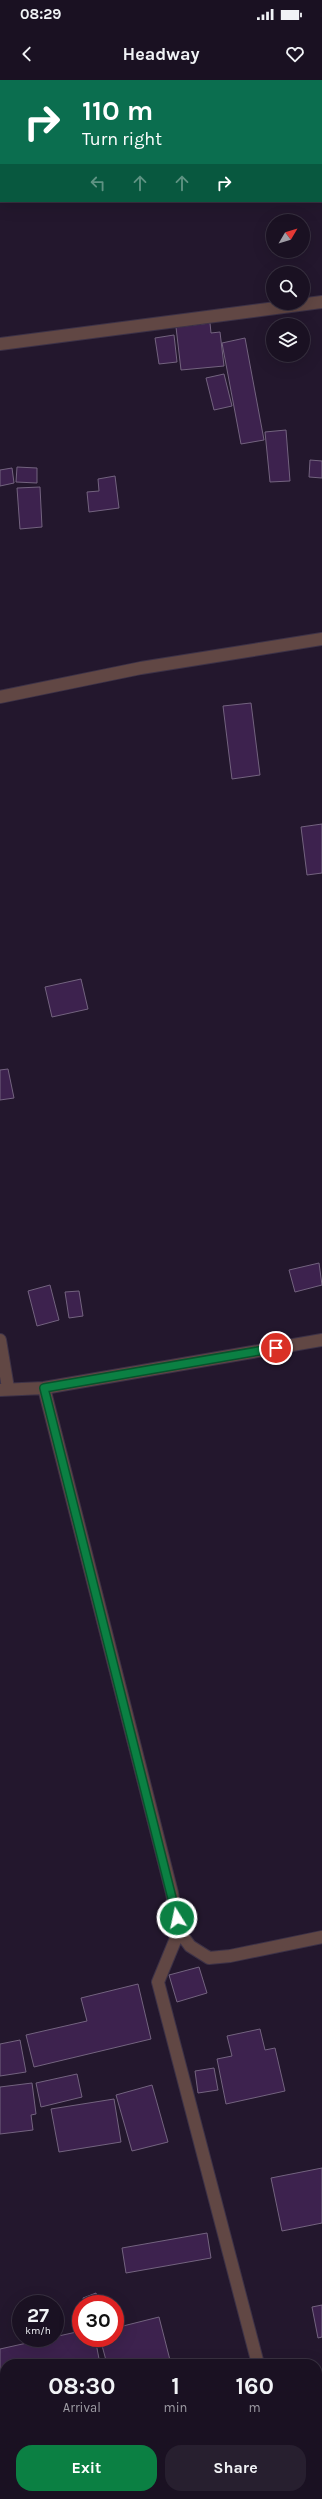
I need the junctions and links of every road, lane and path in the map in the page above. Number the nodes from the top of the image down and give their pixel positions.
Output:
1 (322, 302) edge
2 (0, 344) edge
3 (322, 638) edge
4 (0, 697) edge
5 (0, 1340) edge
6 (322, 1340) edge
7 (44, 1388) junction
8 (4, 1389) edge
9 (179, 1931) junction
10 (322, 1937) edge
11 (257, 2359) edge

1 - 2 street
3 - 4 street
5 - 8 street
6 - 7 street
7 - 8 street
7 - 9 street
9 - 10 street
9 - 11 street

